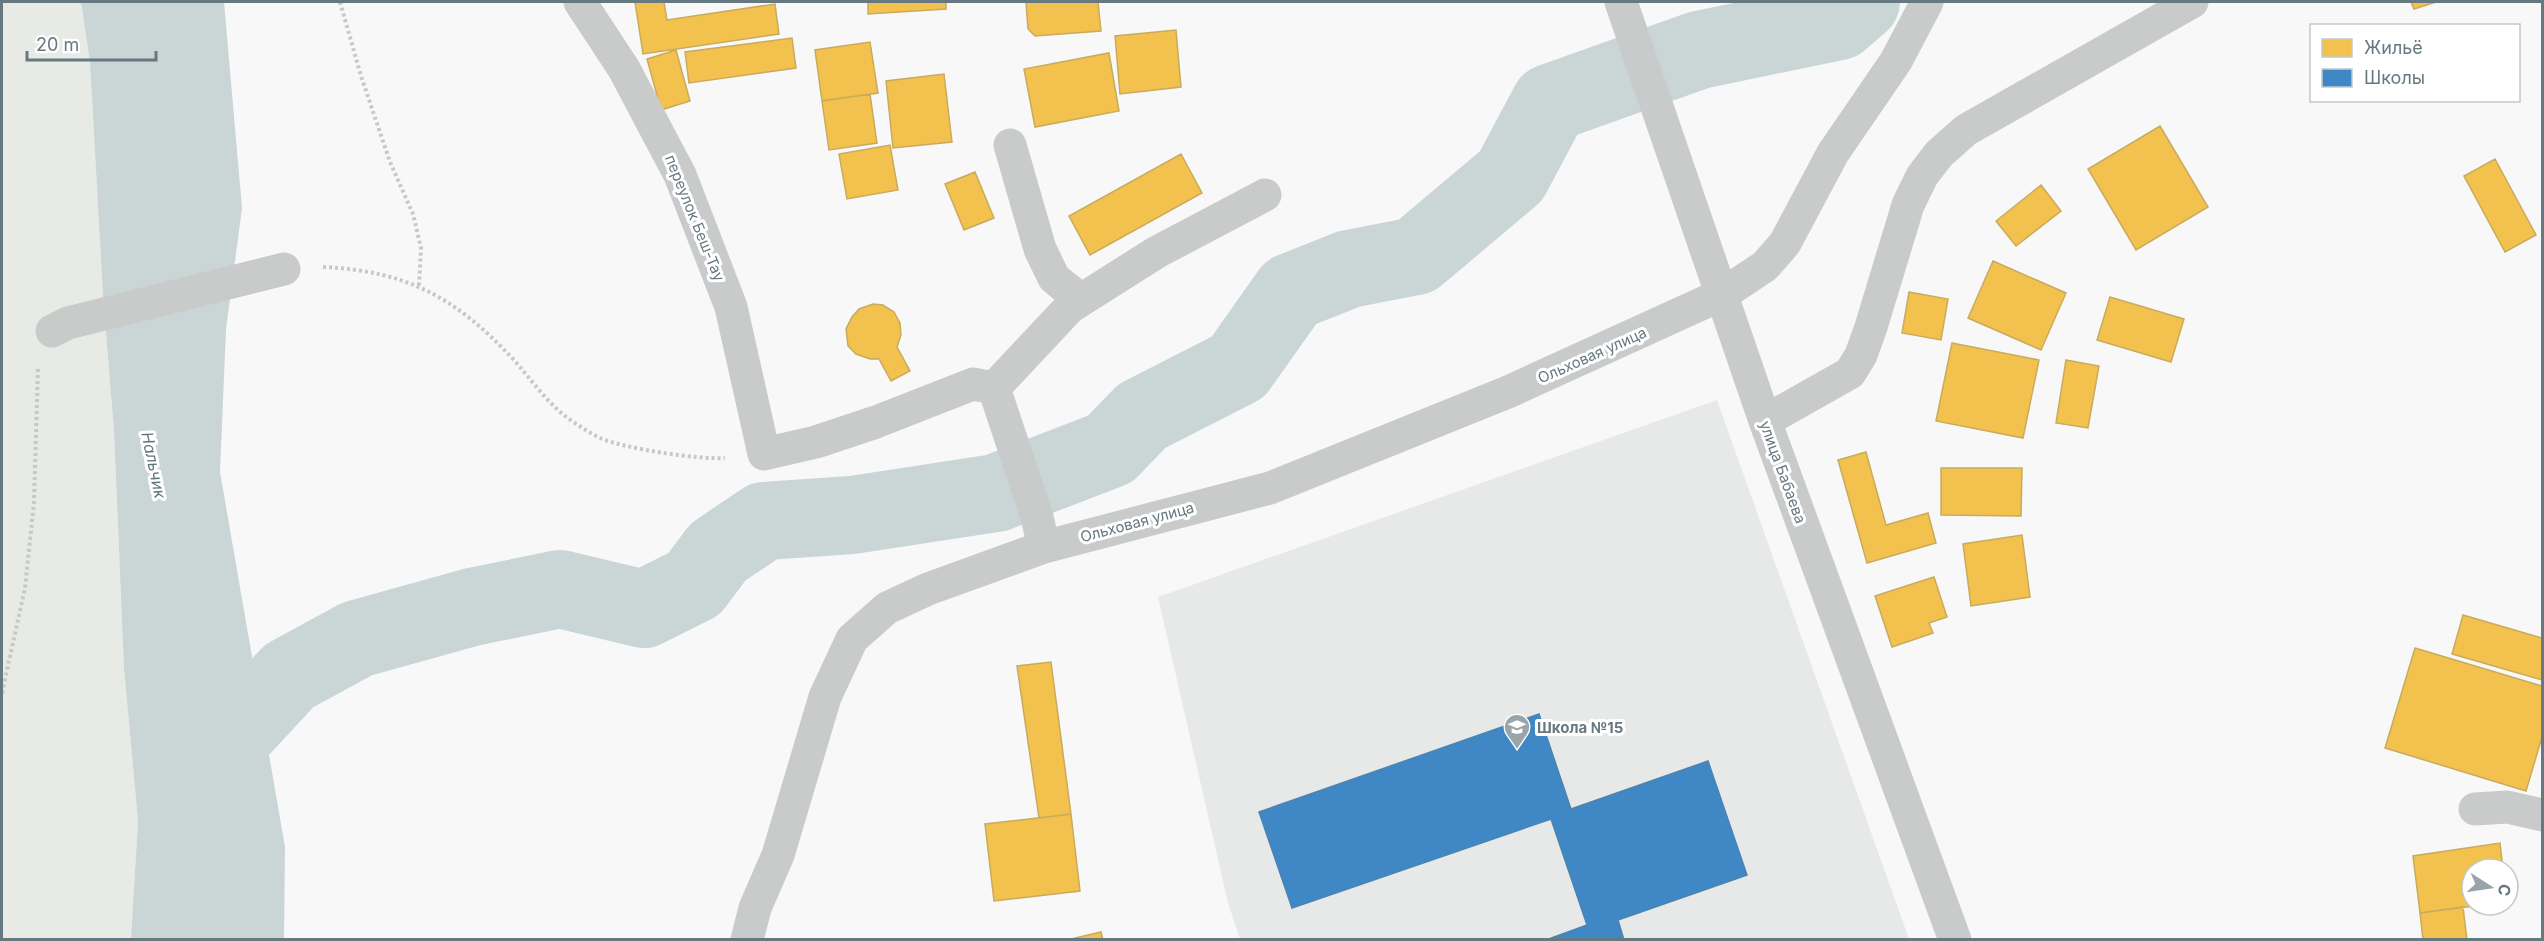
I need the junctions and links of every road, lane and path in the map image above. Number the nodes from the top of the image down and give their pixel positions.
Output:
1 (340, 2) edge
2 (580, 2) edge
3 (1621, 2) edge
4 (1927, 2) edge
5 (2192, 2) edge
6 (1010, 145) dead end
7 (1265, 195) dead end
8 (280, 269) joint
9 (419, 285) junction
10 (1723, 294) junction
11 (1081, 300) junction
12 (60, 327) joint
13 (998, 401) junction
14 (1765, 422) junction
15 (764, 454) junction
16 (1041, 532) junction
17 (2, 693) edge
18 (2475, 809) dead end
19 (2542, 815) edge
20 (747, 939) edge
21 (1955, 939) edge

1 - 9 path
2 - 15 street, переулок Беш-Тау
3 - 10 street, улица Бабаева
4 - 10 street, Ольховая улица
5 - 14 street
6 - 11 street
7 - 11 street
8 - 9 path
8 - 12 street
9 - 15 path
10 - 14 street, улица Бабаева
10 - 16 street, Ольховая улица
11 - 13 street
12 - 17 path
13 - 15 street
13 - 16 street
14 - 21 street, улица Бабаева
16 - 20 street, Ольховая улица
18 - 19 street

